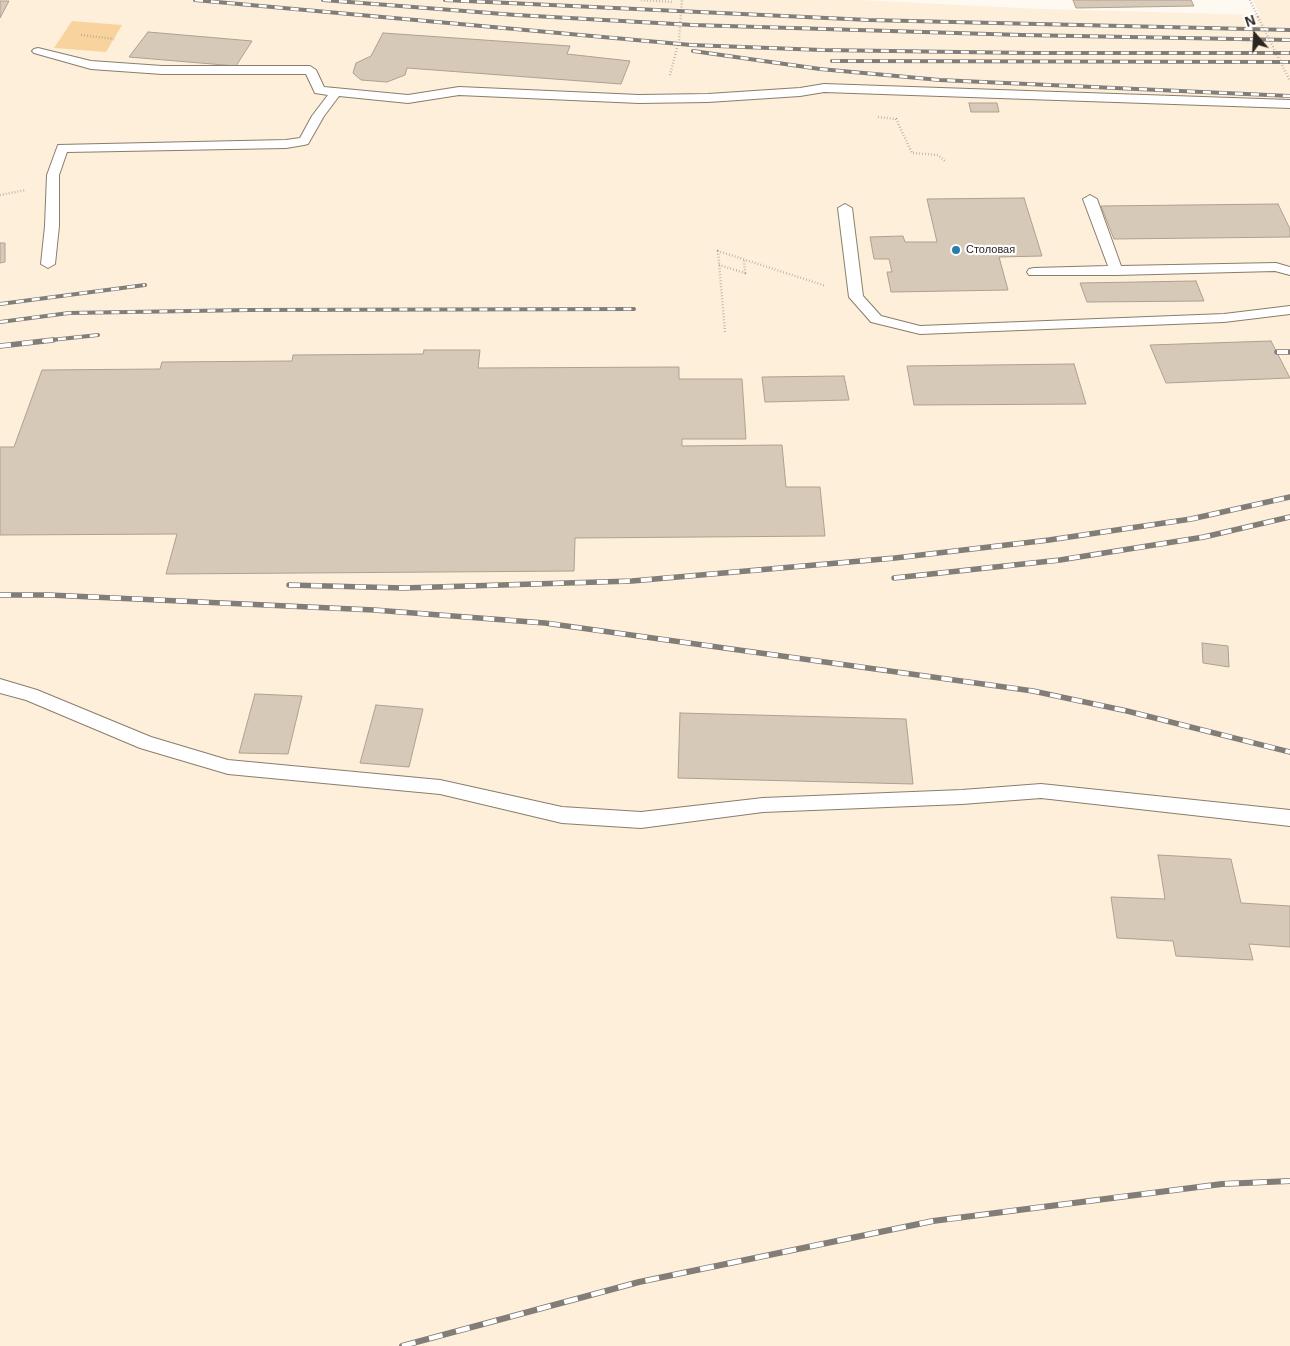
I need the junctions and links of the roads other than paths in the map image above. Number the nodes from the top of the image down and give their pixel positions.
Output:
1 (38, 51) dead end
2 (336, 92) junction
3 (1290, 104) edge
4 (1090, 199) dead end
5 (845, 208) dead end
6 (48, 264) dead end
7 (1116, 271) junction
8 (1034, 272) dead end
9 (1290, 272) edge
10 (1290, 310) edge
11 (0, 686) edge
12 (1290, 818) edge

1 - 2 lane
2 - 3 lane
2 - 6 lane
4 - 7 lane
5 - 10 lane
7 - 8 lane
7 - 9 lane
11 - 12 lane

